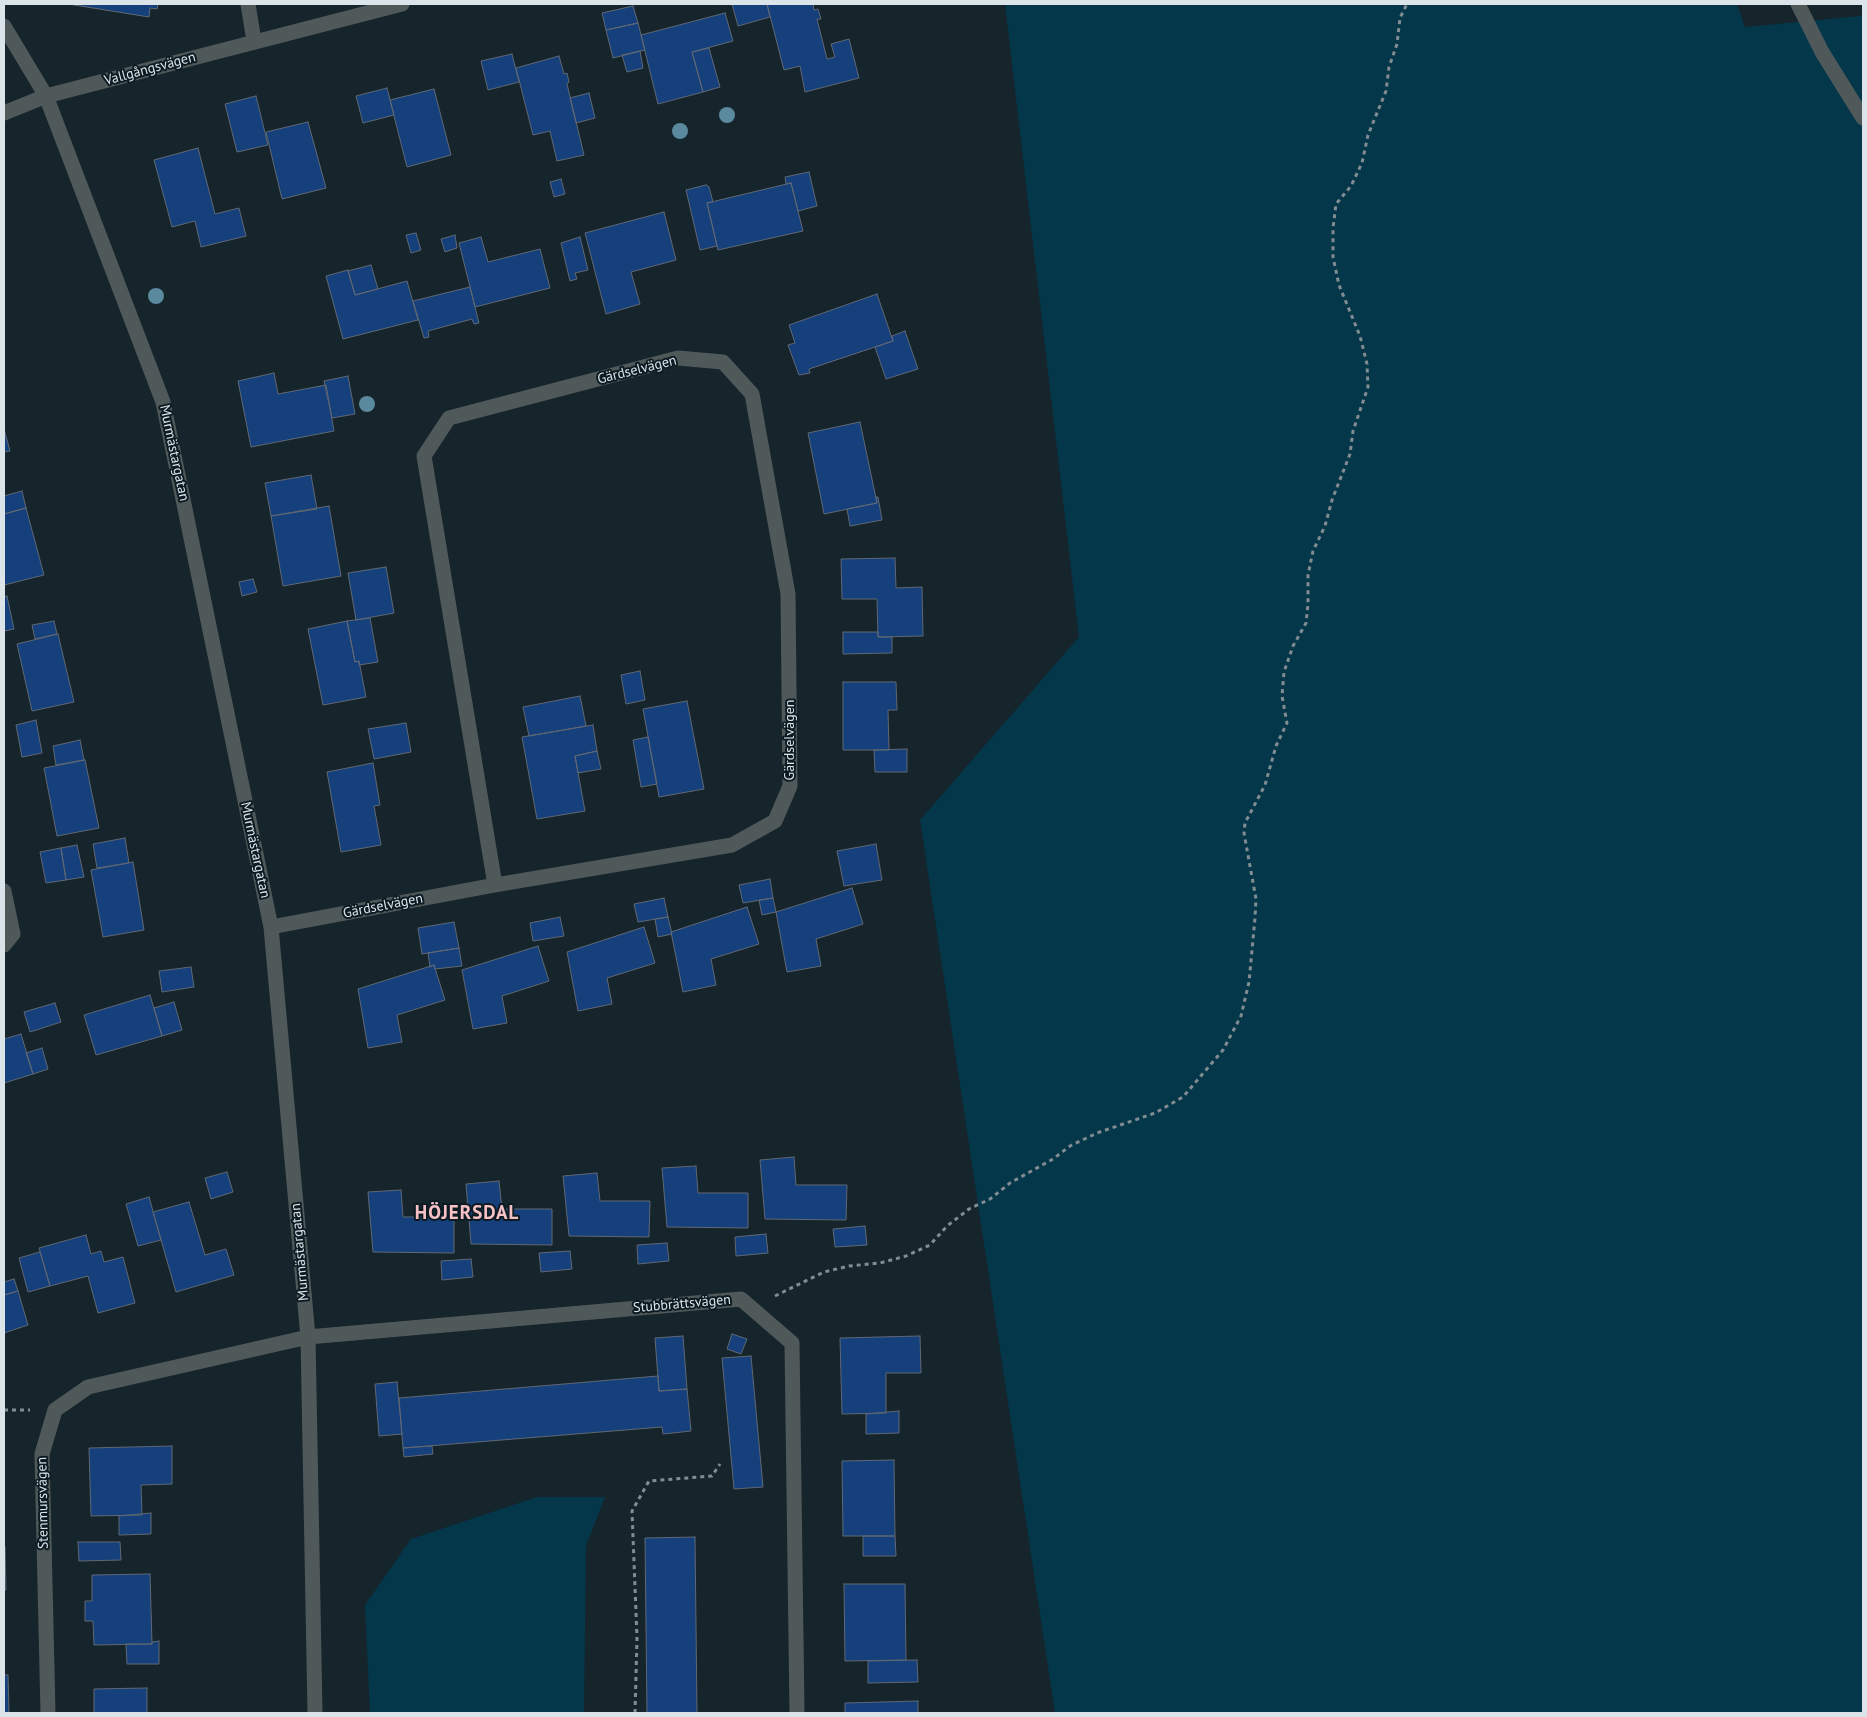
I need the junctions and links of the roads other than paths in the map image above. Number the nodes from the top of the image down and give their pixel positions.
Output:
1 (248, 4) edge
2 (402, 4) edge
3 (1798, 4) edge
4 (4, 26) edge
5 (254, 41) junction
6 (46, 96) junction
7 (4, 113) edge
8 (1863, 118) edge
9 (495, 885) junction
10 (4, 891) edge
11 (271, 927) junction
12 (4, 945) edge
13 (308, 1337) junction
14 (48, 1713) edge
15 (315, 1713) edge
16 (797, 1713) edge

1 - 5 street
2 - 5 street, Vallgångsvägen
3 - 8 street
4 - 6 street, Murmästargatan
5 - 6 street, Vallgångsvägen
6 - 7 street, Vallgångsvägen
6 - 11 street, Murmästargatan
9 - 9 street, Gärdselvägen
9 - 11 street, Gärdselvägen
10 - 12 street
11 - 13 street, Murmästargatan
13 - 14 street, Stenmursvägen
13 - 15 street, Murmästargatan
13 - 16 street, Stubbrättsvägen

